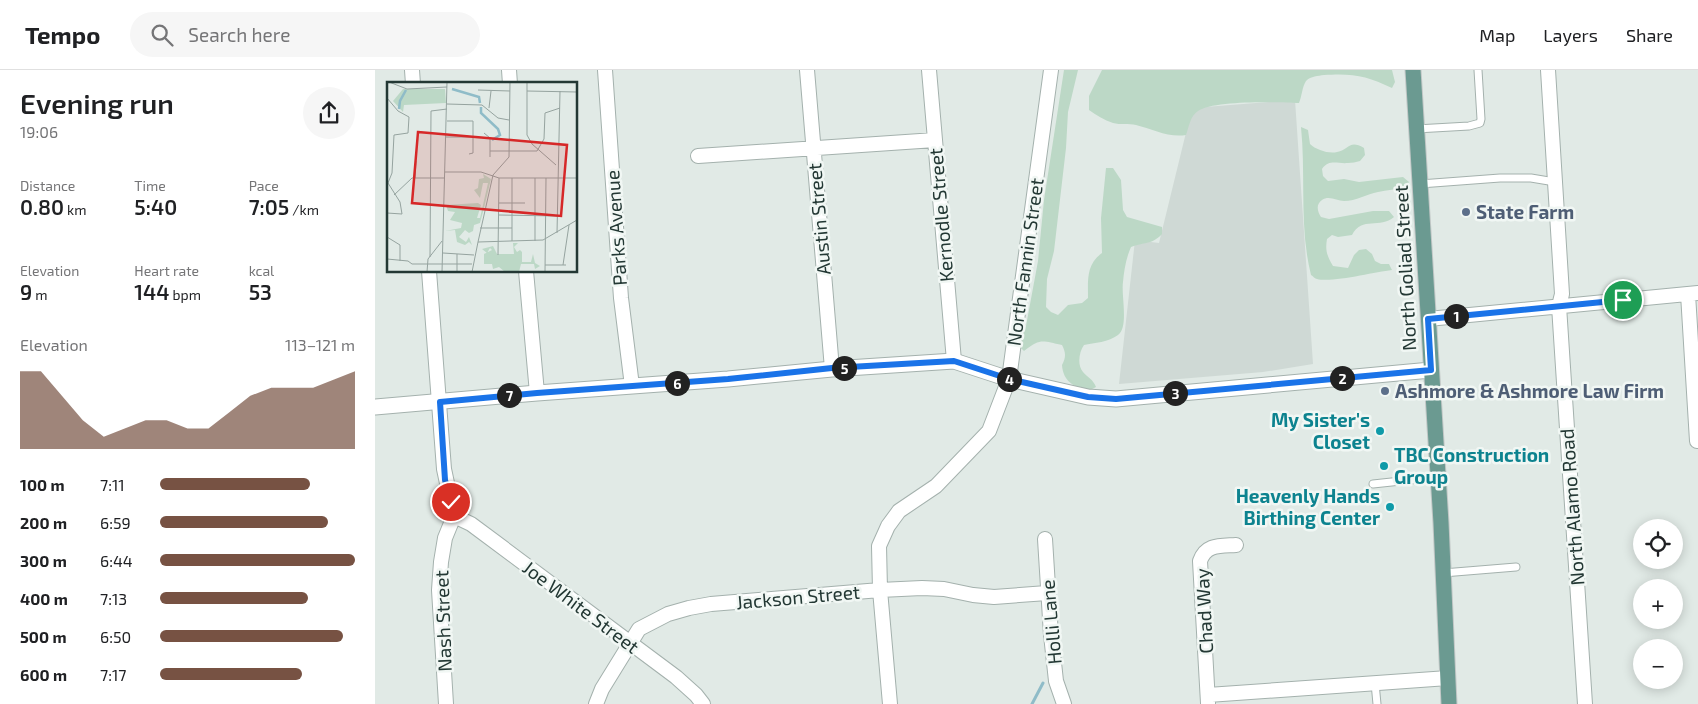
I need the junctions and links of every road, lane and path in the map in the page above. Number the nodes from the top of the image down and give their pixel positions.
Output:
1 (605, 70) edge
2 (807, 70) edge
3 (929, 70) edge
4 (1051, 70) edge
5 (1413, 70) edge
6 (1478, 70) edge
7 (1548, 70) edge
8 (1416, 129) junction
9 (935, 140) junction
10 (813, 148) junction
11 (698, 156) dead end
12 (1555, 182) junction
13 (1420, 184) junction
14 (429, 272) edge
15 (527, 272) edge
16 (1693, 293) edge
17 (1559, 306) junction
18 (1428, 319) junction
19 (954, 361) junction
20 (832, 368) junction
21 (1431, 370) junction
22 (1009, 379) junction
23 (632, 386) junction
24 (537, 393) junction
25 (440, 402) junction
26 (375, 407) edge
27 (1697, 441) dead end
28 (1438, 477) junction
29 (1373, 484) dead end
30 (454, 516) junction
31 (1045, 539) dead end
32 (1236, 545) dead end
33 (1516, 567) dead end
34 (1443, 573) junction
35 (880, 590) junction
36 (1047, 593) junction
37 (629, 644) junction
38 (1448, 678) junction
39 (1375, 683) junction
40 (1208, 700) edge
41 (446, 704) edge
42 (596, 704) edge
43 (703, 704) edge
44 (890, 704) edge
45 (1064, 704) edge
46 (1377, 704) edge
47 (1449, 704) edge
48 (1585, 704) edge

1 - 23 street, Parks Avenue
2 - 10 street, Austin Street
3 - 9 street, Kernodle Street
4 - 22 street, North Fannin Street
5 - 8 main road, North Goliad Street
6 - 8 lane
7 - 12 street, North Alamo Road
8 - 13 main road, North Goliad Street
9 - 10 street
9 - 19 street, Kernodle Street
10 - 11 street
10 - 20 street, Austin Street
12 - 13 lane
12 - 17 street, North Alamo Road
13 - 18 main road, North Goliad Street
14 - 25 street
15 - 24 street
16 - 17 street
16 - 27 street
17 - 18 street
17 - 48 street, North Alamo Road
18 - 21 main road, North Goliad Street
19 - 20 street
19 - 22 street
20 - 23 street
21 - 22 street
21 - 28 main road, North Goliad Street
22 - 35 street, North Fannin Street
23 - 24 street
24 - 25 street
25 - 26 street
25 - 30 street
28 - 29 lane
28 - 34 main road, North Goliad Street
30 - 37 street, Joe White Street
30 - 41 street, Nash Street
31 - 36 street, Holli Lane
32 - 40 street, Chad Way
33 - 34 lane
34 - 38 main road, North Goliad Street
35 - 36 street, Jackson Street
35 - 37 street, Jackson Street
35 - 44 street, North Fannin Street
36 - 45 street, Holli Lane
37 - 42 street, Jackson Street
37 - 43 street, Joe White Street
38 - 39 street
38 - 47 main road, North Goliad Street
39 - 40 street
39 - 46 lane

